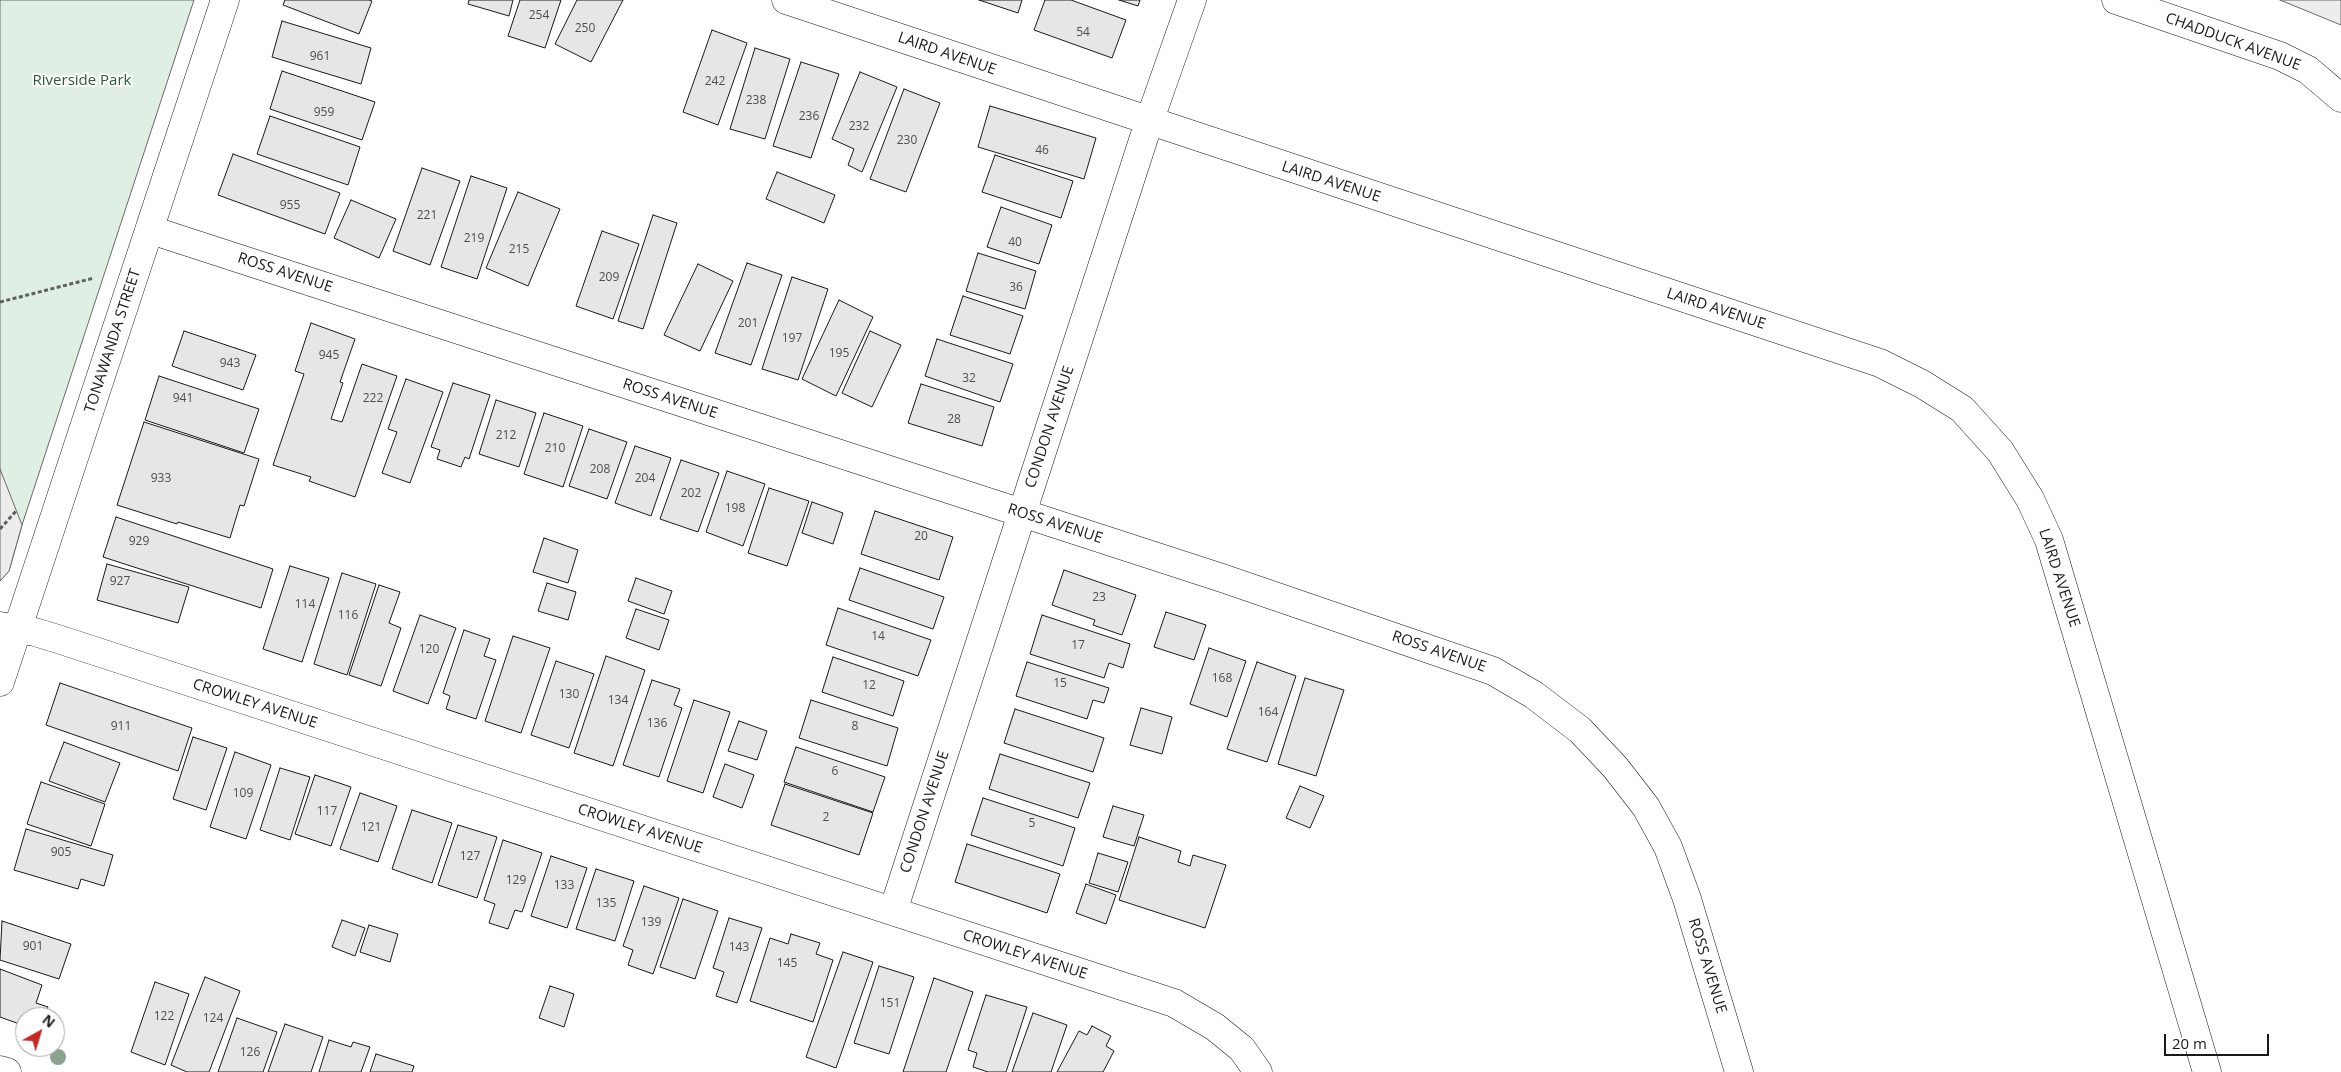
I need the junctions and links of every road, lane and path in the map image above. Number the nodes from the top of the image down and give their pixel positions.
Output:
1 (225, 0) edge
2 (786, 0) edge
3 (1192, 0) edge
4 (2116, 0) edge
5 (2341, 98) edge
6 (1149, 122) junction
7 (151, 230) junction
8 (94, 278) dead end
9 (0, 302) edge
10 (16, 511) dead end
11 (1022, 513) junction
12 (0, 529) edge
13 (9, 627) edge
14 (0, 682) edge
15 (893, 911) junction
16 (0, 1070) edge
17 (7, 1072) edge
18 (1258, 1072) edge
19 (1739, 1072) edge
20 (2207, 1072) edge

1 - 7 street, TONAWANDA STREET
2 - 6 street, LAIRD AVENUE
3 - 6 street, CONDON AVENUE
4 - 5 street, CHADDUCK AVENUE
6 - 11 street, CONDON AVENUE
6 - 20 street, LAIRD AVENUE
7 - 11 street, ROSS AVENUE
7 - 13 street, TONAWANDA STREET
8 - 9 path
10 - 12 path
11 - 15 street, CONDON AVENUE
11 - 19 street, ROSS AVENUE
13 - 14 street, TONAWANDA STREET
13 - 15 street, CROWLEY AVENUE
15 - 18 street, CROWLEY AVENUE
16 - 17 street

